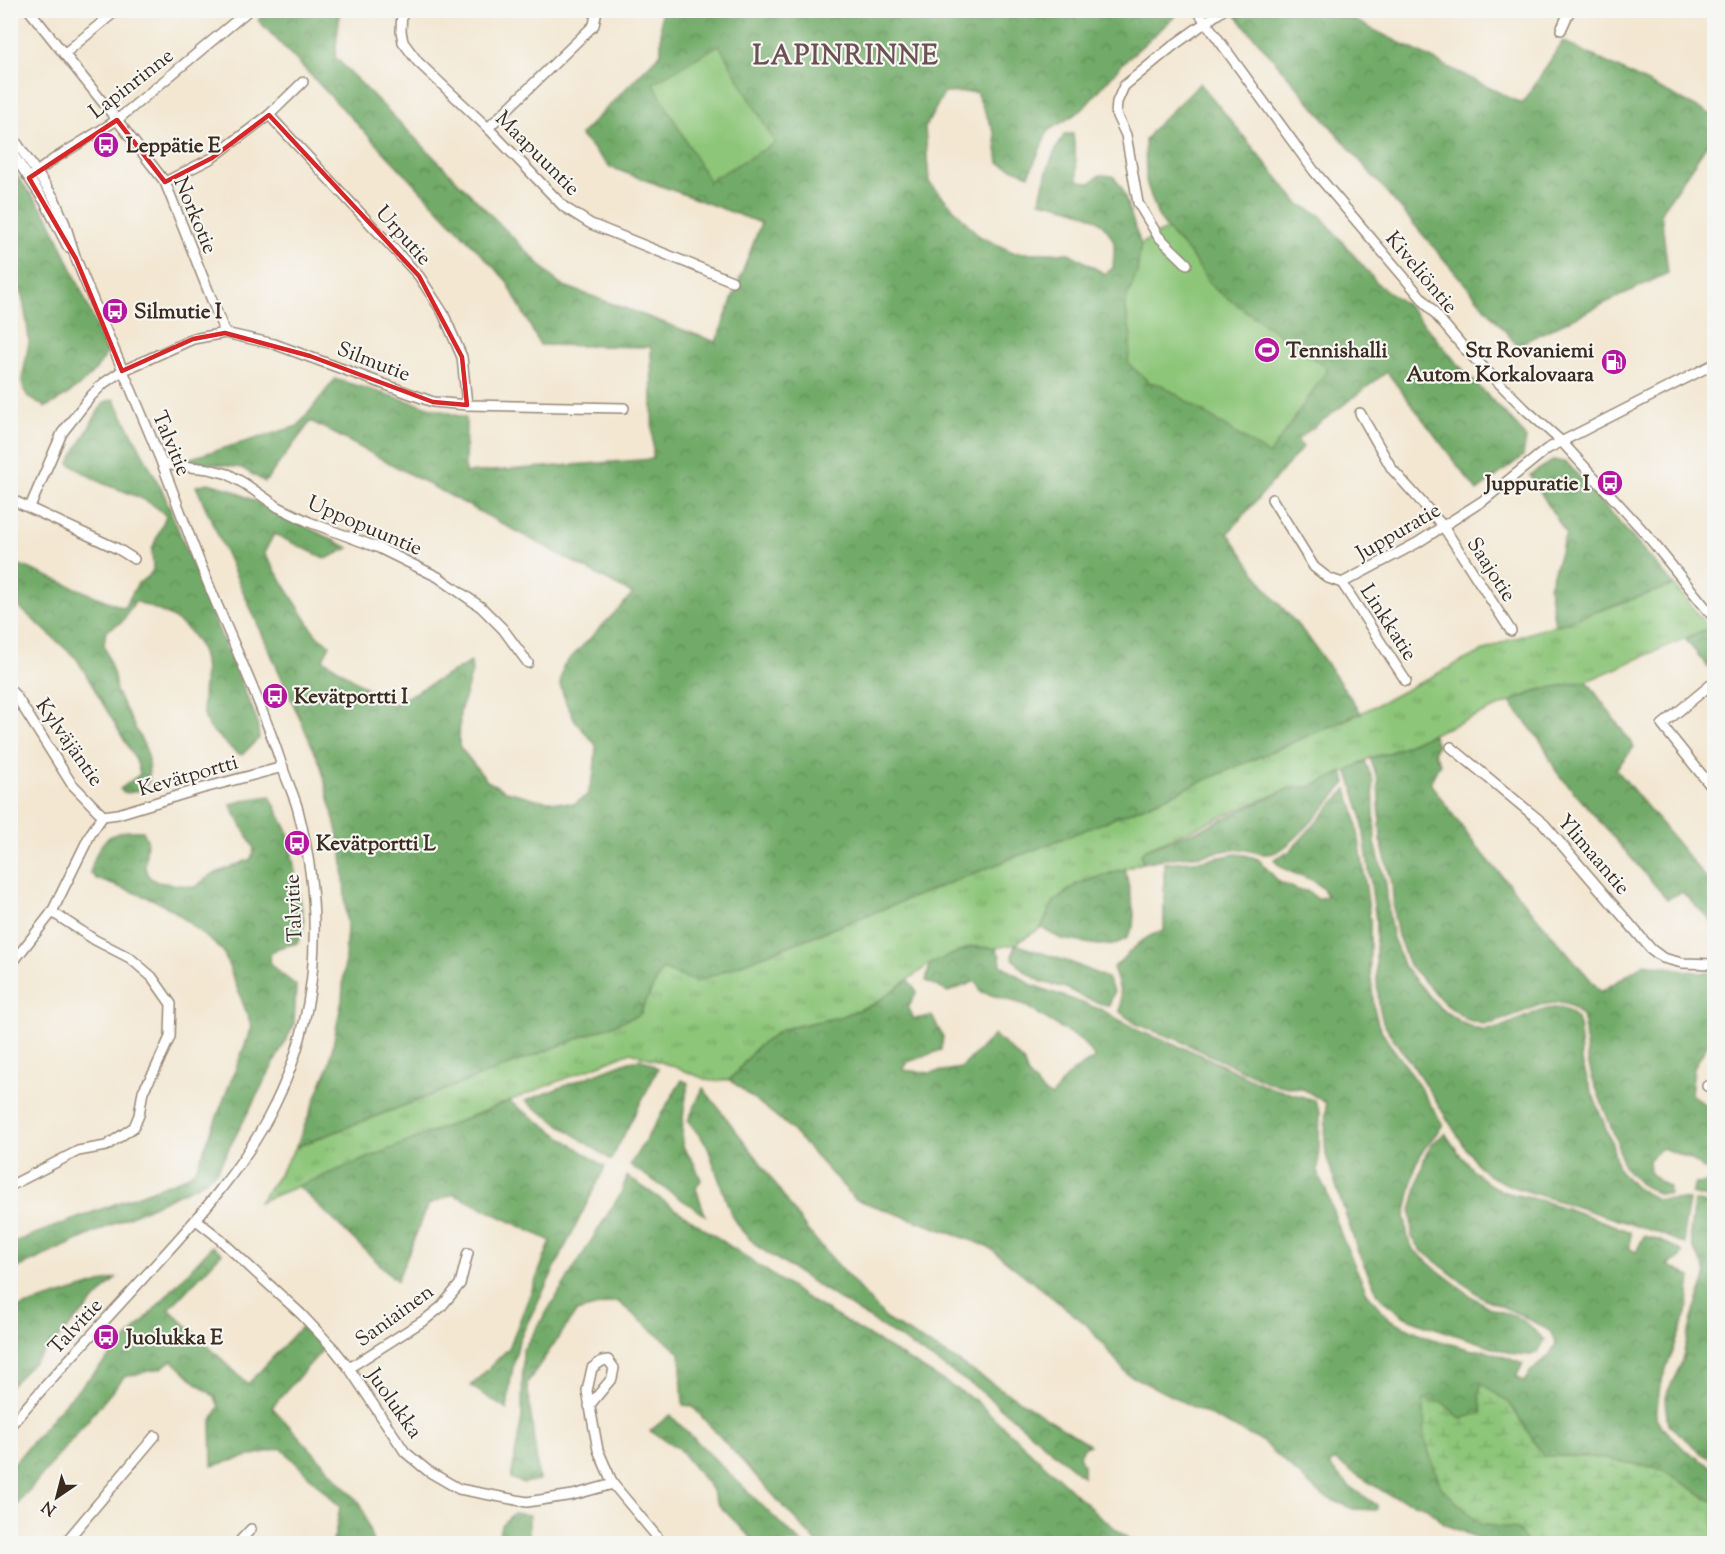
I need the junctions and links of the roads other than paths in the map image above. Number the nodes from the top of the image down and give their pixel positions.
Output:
1 (29, 10) edge
2 (117, 10) edge
3 (249, 10) edge
4 (402, 10) edge
5 (597, 10) edge
6 (1197, 10) edge
7 (1223, 10) edge
8 (1570, 10) edge
9 (1205, 23) junction
10 (1561, 30) dead end
11 (64, 54) junction
12 (303, 82) dead end
13 (269, 115) junction
14 (117, 120) junction
15 (488, 128) junction
16 (10, 133) edge
17 (10, 150) edge
18 (33, 175) junction
19 (165, 182) junction
20 (1187, 264) dead end
21 (732, 281) dead end
22 (225, 333) junction
23 (1714, 364) edge
24 (122, 372) junction
25 (467, 405) junction
26 (624, 408) dead end
27 (1360, 413) dead end
28 (1561, 441) junction
29 (162, 464) junction
30 (10, 499) edge
31 (1272, 499) dead end
32 (30, 507) junction
33 (1443, 526) junction
34 (134, 559) dead end
35 (1342, 583) junction
36 (1714, 618) edge
37 (1511, 631) dead end
38 (528, 663) dead end
39 (1406, 681) dead end
40 (1714, 682) edge
41 (10, 690) edge
42 (1451, 747) dead end
43 (283, 767) junction
44 (1714, 789) edge
45 (103, 816) junction
46 (52, 912) junction
47 (1714, 964) edge
48 (10, 966) edge
49 (10, 1186) edge
50 (196, 1220) junction
51 (468, 1253) dead end
52 (349, 1368) junction
53 (589, 1406) junction
54 (10, 1426) edge
55 (155, 1436) dead end
56 (613, 1484) junction
57 (252, 1528) dead end
58 (64, 1544) edge
59 (237, 1544) edge
60 (663, 1544) edge

1 - 11 street, Norkotie
2 - 11 street
3 - 14 street, Lapinrinne
4 - 15 street, Maapuuntie
5 - 15 street
6 - 9 street, Kiveliöntie
7 - 9 street
8 - 10 street
9 - 20 street
9 - 28 street, Kiveliöntie
11 - 14 street, Norkotie
12 - 13 street
13 - 19 street
13 - 25 street, Urputie
14 - 18 street, Lapinrinne
14 - 19 street, Norkotie
15 - 21 street, Maapuuntie
16 - 18 street, Talvitie
17 - 18 street, Talvitie
18 - 24 street, Talvitie
19 - 22 street, Norkotie
22 - 24 street, Silmutie
22 - 25 street, Silmutie
23 - 28 street, Juppuratie
24 - 29 street, Talvitie
24 - 32 street, Silmutie
25 - 26 street, Silmutie
27 - 33 street, Saajotie
28 - 33 street, Juppuratie
28 - 36 street, Kiveliöntie
29 - 38 street, Uppopuuntie
29 - 43 street, Talvitie
30 - 32 street
31 - 35 street, Juppuratie
32 - 34 street
33 - 35 street, Juppuratie
33 - 37 street, Saajotie
35 - 39 street, Linkkatie
40 - 44 street
41 - 45 street, Kylväjäntie
42 - 47 street, Ylimaantie
43 - 45 street, Kevätportti
43 - 50 street, Talvitie
45 - 46 street, Kylväjäntie
46 - 48 street, Kylväjäntie
46 - 49 street
50 - 52 street, Juolukka
50 - 54 street, Talvitie
51 - 52 street, Saniainen
52 - 56 street, Juolukka
53 - 53 street
53 - 56 street
55 - 58 street
56 - 60 street
57 - 59 street

